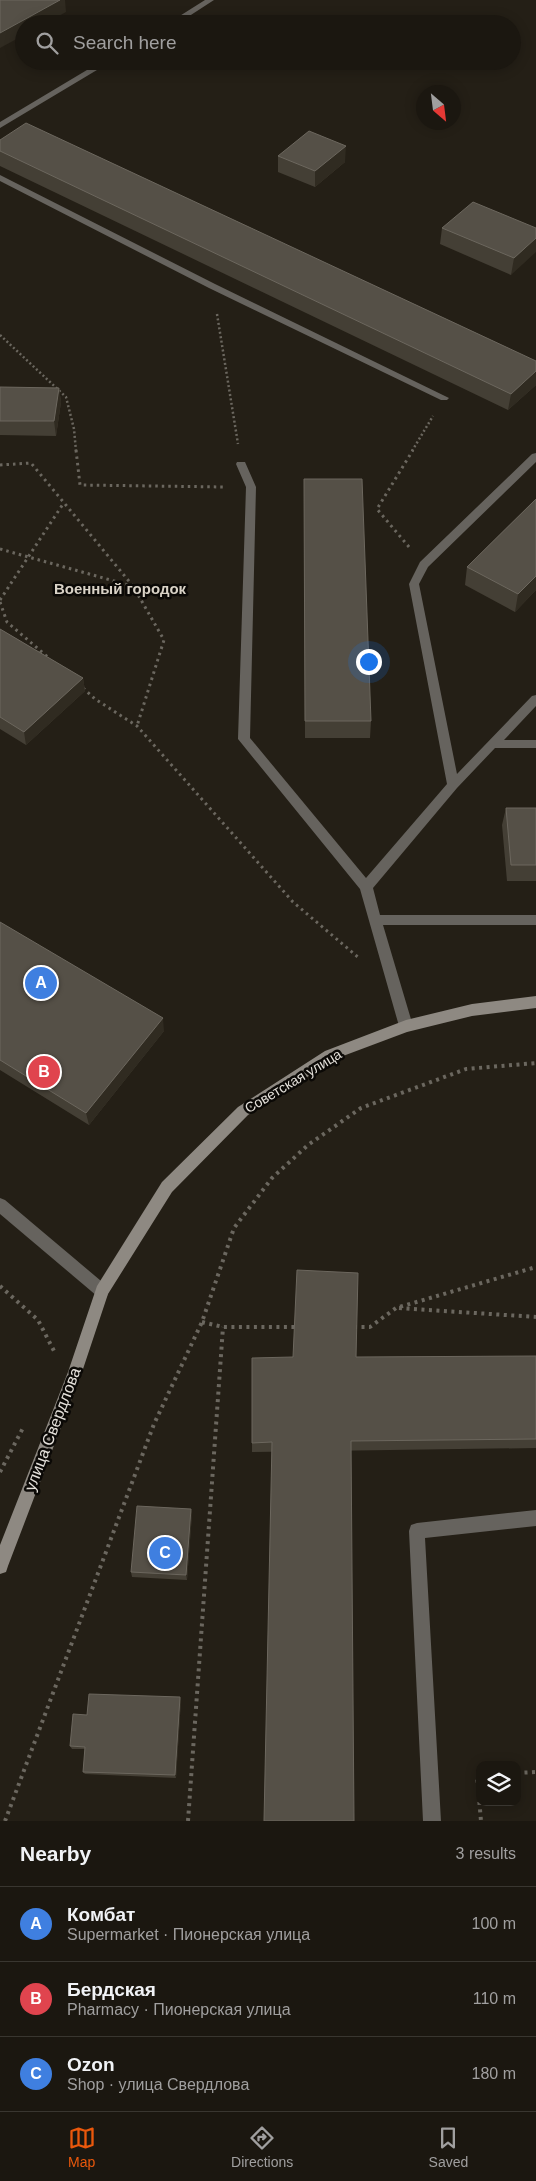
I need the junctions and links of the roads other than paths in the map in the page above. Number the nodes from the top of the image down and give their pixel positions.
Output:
1 (210, 0) edge
2 (186, 15) edge
3 (93, 70) edge
4 (0, 126) edge
5 (0, 178) edge
6 (444, 398) road end
7 (536, 456) edge
8 (241, 464) road end
9 (536, 699) edge
10 (491, 744) junction
11 (536, 744) edge
12 (453, 785) junction
13 (366, 887) junction
14 (375, 920) junction
15 (536, 920) edge
16 (536, 1002) edge
17 (406, 1026) junction
18 (0, 1205) edge
19 (102, 1292) junction
20 (536, 1518) edge
21 (0, 1566) edge
22 (432, 1821) edge

1 - 2 street
3 - 4 street
5 - 6 street
7 - 12 street
8 - 13 street
9 - 10 street
10 - 11 street
10 - 12 street
12 - 13 street
13 - 14 street
14 - 15 street
14 - 17 street
16 - 17 street, Советская улица
17 - 19 street, Советская улица
18 - 19 street
19 - 21 street, улица Свердлова
20 - 22 street

